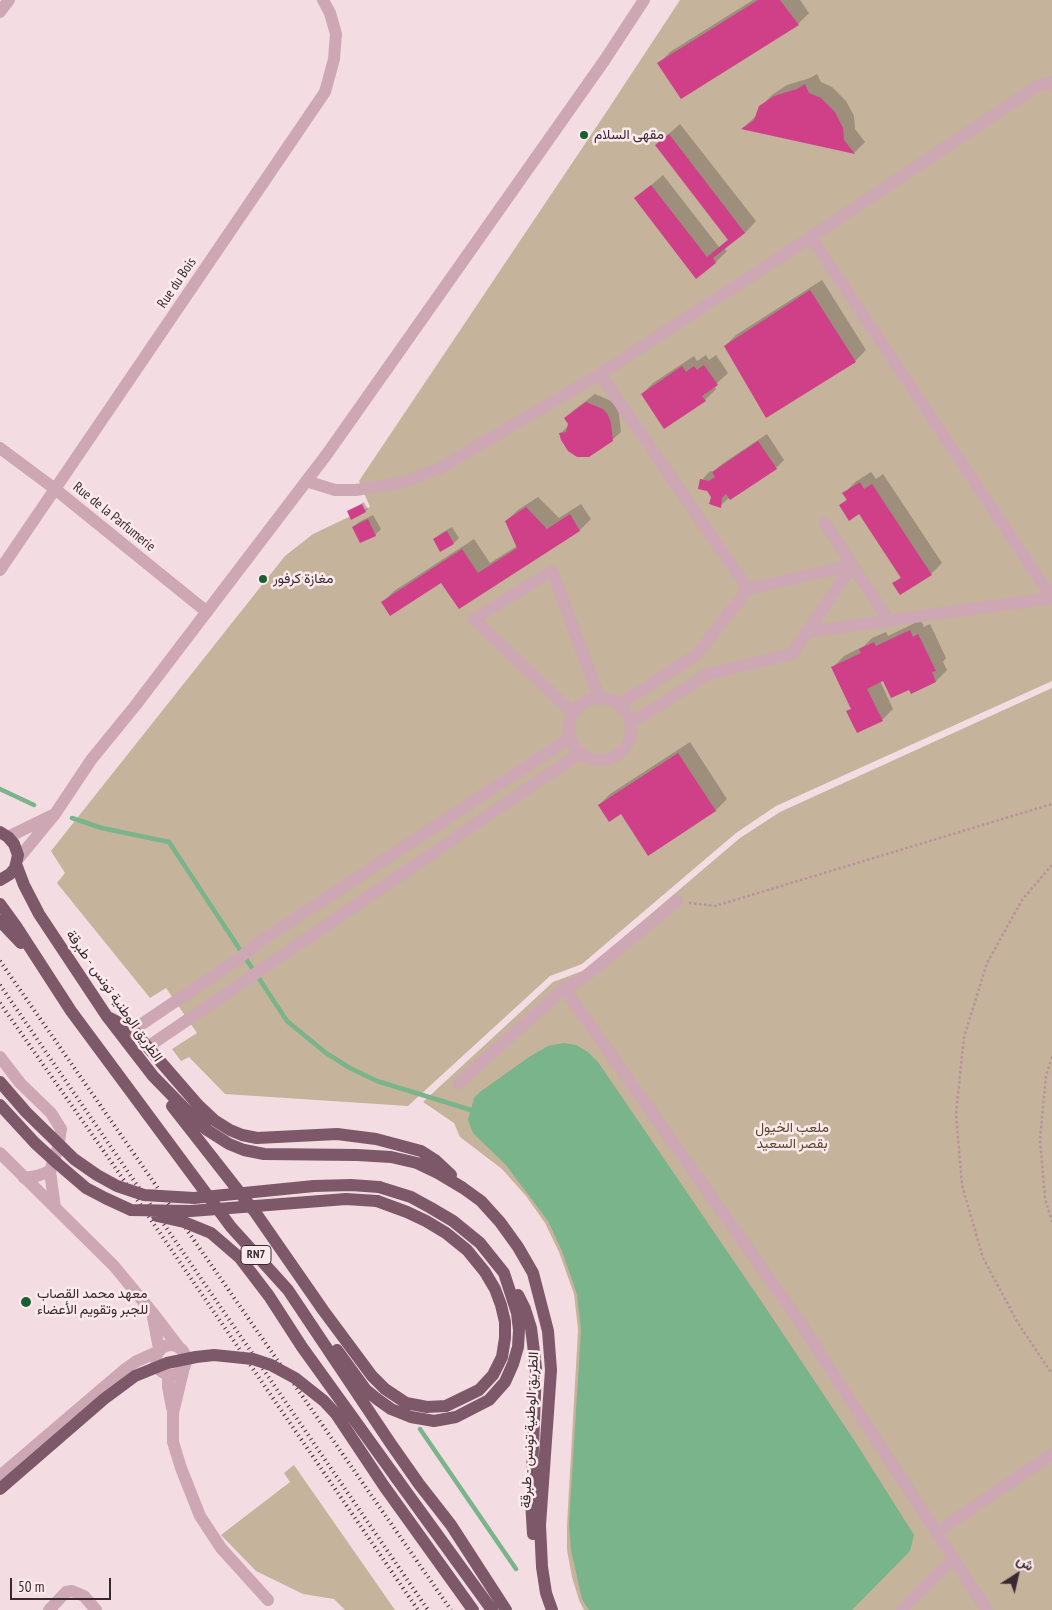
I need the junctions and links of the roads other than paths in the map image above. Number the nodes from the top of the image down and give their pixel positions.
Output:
1 (9, 0) edge
2 (323, 0) edge
3 (644, 0) edge
4 (0, 12) edge
5 (1052, 82) edge
6 (811, 237) junction
7 (600, 374) junction
8 (0, 448) edge
9 (306, 481) junction
10 (55, 489) junction
11 (825, 523) dead end
12 (853, 566) junction
13 (0, 570) edge
14 (748, 589) junction
15 (1052, 598) edge
16 (206, 612) junction
17 (888, 620) junction
18 (806, 632) junction
19 (696, 655) junction
20 (708, 674) junction
21 (599, 697) junction
22 (620, 704) junction
23 (573, 713) junction
24 (631, 724) junction
25 (570, 738) junction
26 (580, 753) junction
27 (55, 814) junction
28 (4, 835) edge
29 (17, 862) junction
30 (0, 880) edge
31 (677, 901) road end
32 (0, 904) edge
33 (0, 921) edge
34 (37, 960) junction
35 (564, 988) junction
36 (106, 1016) junction
37 (133, 1030) junction
38 (149, 1046) junction
39 (0, 1057) edge
40 (153, 1076) junction
41 (0, 1082) edge
42 (459, 1084) dead end
43 (0, 1105) edge
44 (0, 1153) edge
45 (50, 1171) junction
46 (24, 1178) junction
47 (463, 1188) junction
48 (56, 1208) junction
49 (130, 1210) junction
50 (504, 1273) junction
51 (288, 1290) junction
52 (152, 1312) junction
53 (178, 1346) junction
54 (158, 1350) junction
55 (184, 1367) junction
56 (163, 1372) junction
57 (173, 1413) junction
58 (1052, 1454) edge
59 (0, 1476) edge
60 (0, 1489) edge
61 (0, 1497) edge
62 (936, 1532) junction
63 (954, 1558) junction
64 (546, 1593) junction
65 (268, 1600) dead end
66 (49, 1610) edge
67 (96, 1610) edge
68 (473, 1610) edge
69 (492, 1610) edge
70 (506, 1610) edge
71 (552, 1610) edge
72 (902, 1610) edge
73 (987, 1610) edge

1 - 4 street
2 - 10 street, Rue du Bois
3 - 9 street
5 - 6 street
6 - 7 street
6 - 15 street
7 - 9 street
7 - 14 street
8 - 10 street, Rue de la Parfumerie
9 - 16 street
10 - 13 street, Rue du Bois
10 - 16 street, Rue de la Parfumerie
11 - 12 street
12 - 14 street
12 - 17 street
12 - 18 street
14 - 19 street
15 - 17 street
16 - 27 street
17 - 18 street
18 - 20 street
19 - 20 street
19 - 22 street
20 - 24 street
21 - 22 street
21 - 23 street
21 - 23 street
22 - 24 street
23 - 25 street
24 - 26 street
25 - 26 street
25 - 37 street
26 - 38 street
27 - 28 street
27 - 29 street
28 - 29 main road, الطريق الوطنية تونس - طبرقة
29 - 30 main road
29 - 36 main road, الطريق الوطنية تونس - طبرقة
31 - 35 street
32 - 34 main road, RN7
33 - 34 main road, RN7
34 - 51 main road, RN7
35 - 42 street
35 - 62 street
36 - 37 main road
36 - 40 main road, الطريق الوطنية تونس - طبرقة
37 - 38 main road
38 - 47 main road
39 - 45 street
40 - 47 main road, الطريق الوطنية تونس - طبرقة
40 - 49 main road, bridge
41 - 50 main road, bridge
43 - 49 main road, bridge
44 - 46 street
45 - 46 street
45 - 48 street
46 - 48 street
47 - 64 main road, الطريق الوطنية تونس - طبرقة
48 - 52 street
49 - 69 main road, bridge
50 - 51 main road
50 - 64 main road
51 - 70 main road, RN7
52 - 53 street
52 - 54 street
53 - 54 street
53 - 55 street
54 - 56 street
54 - 59 street
55 - 56 street
55 - 57 street
56 - 57 street
56 - 61 street
57 - 65 street
58 - 62 street
60 - 68 main road, bridge
62 - 63 street
63 - 72 street
63 - 73 street
64 - 71 main road, الطريق الوطنية تونس - طبرقة
66 - 67 street

